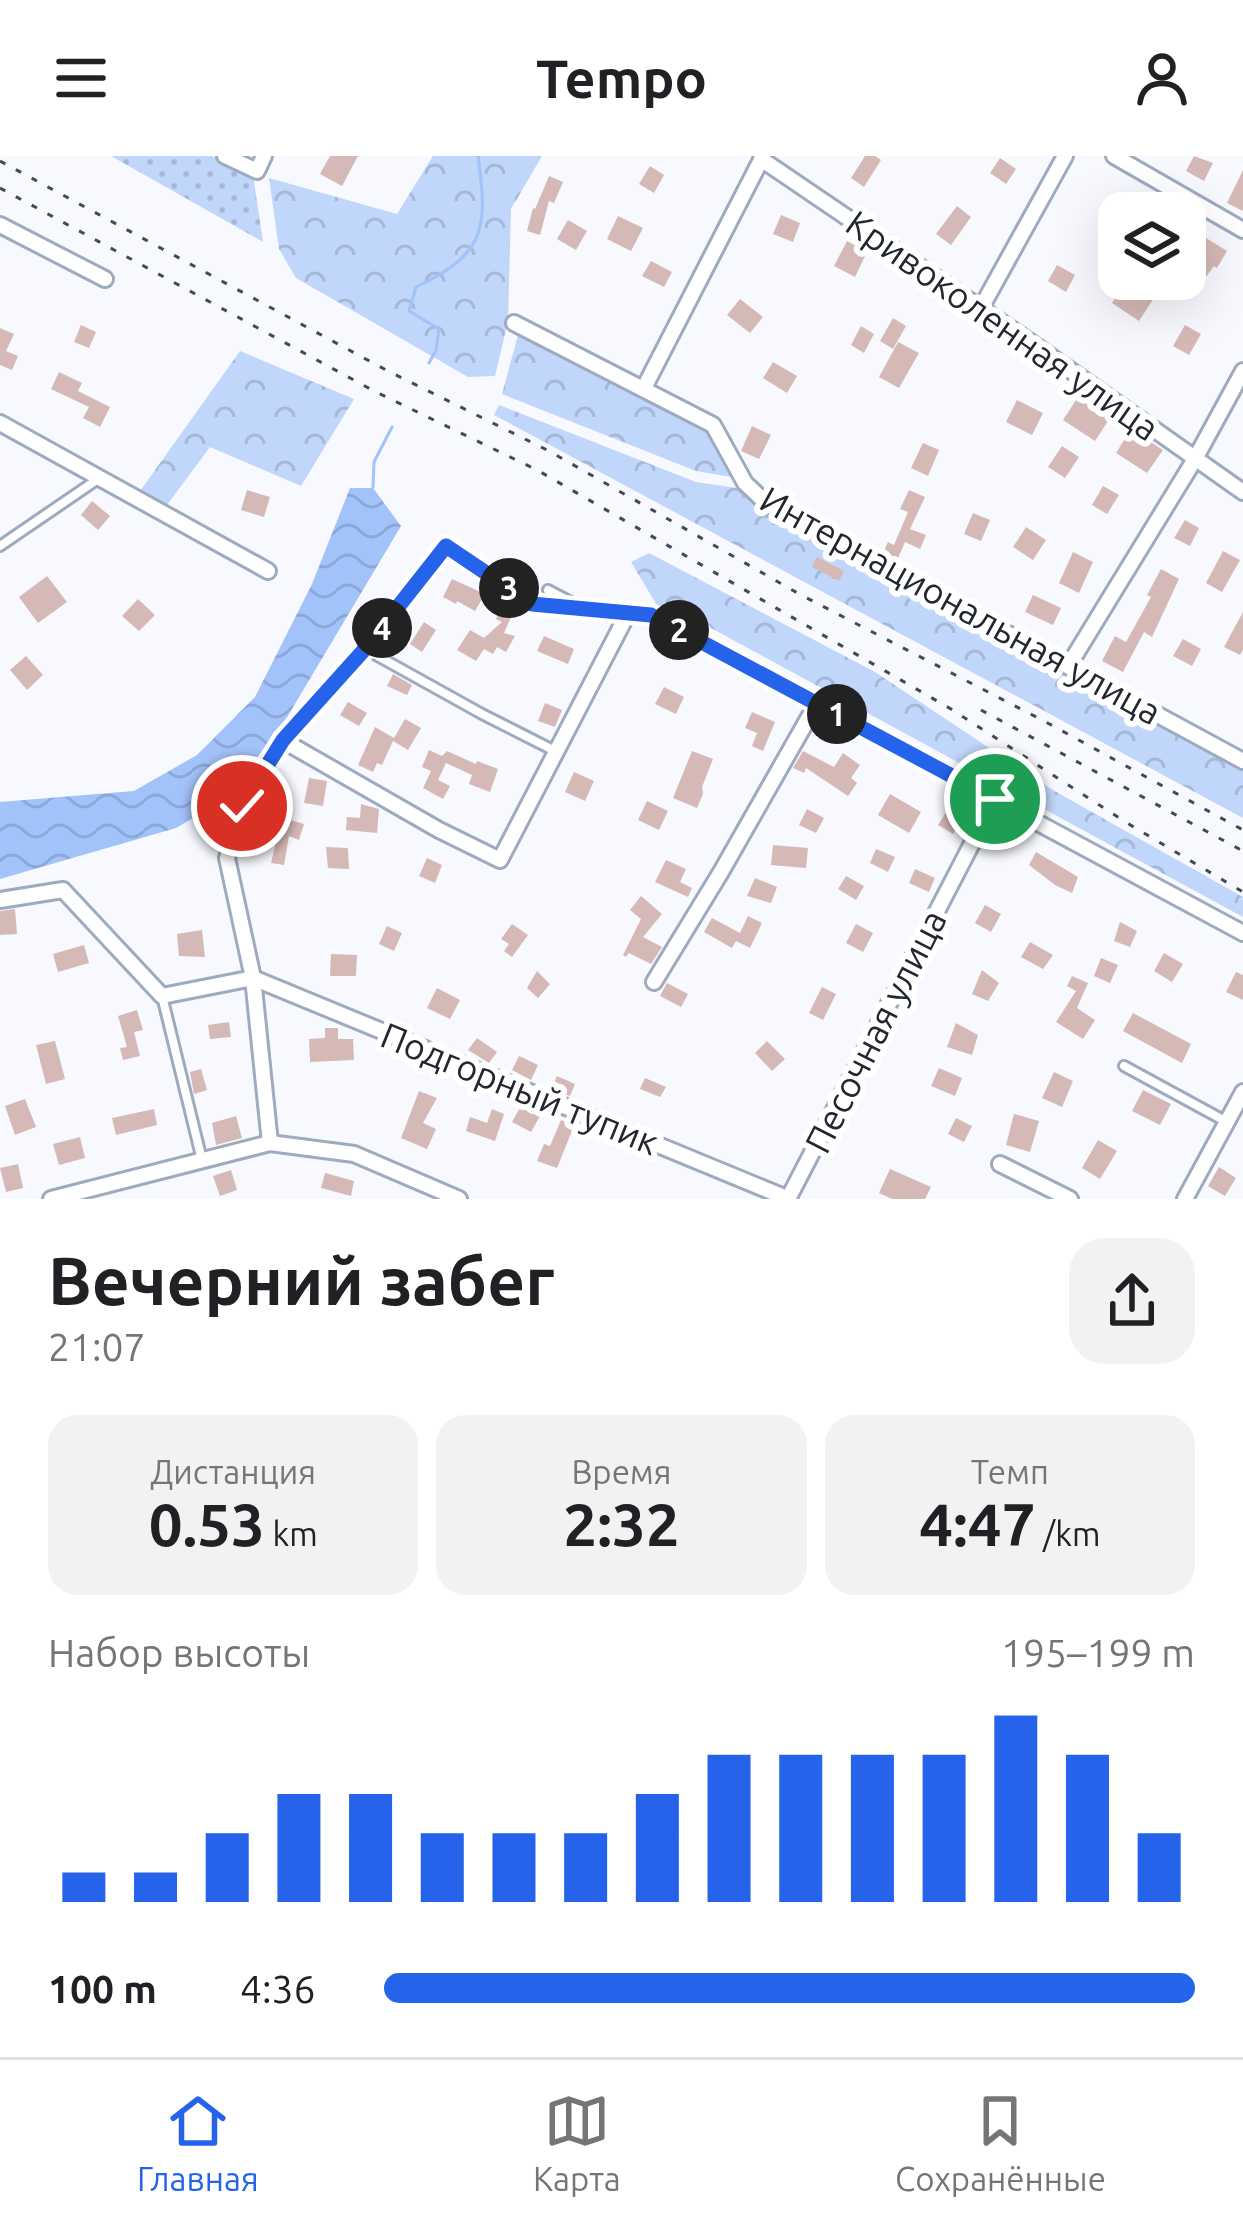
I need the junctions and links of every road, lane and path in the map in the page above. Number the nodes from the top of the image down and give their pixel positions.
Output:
1 (225, 156) edge
2 (1065, 156) edge
3 (1114, 156) edge
4 (762, 158) edge
5 (261, 163) edge
6 (0, 225) edge
7 (1243, 230) edge
8 (105, 279) dead end
9 (981, 308) junction
10 (514, 322) dead end
11 (1243, 371) edge
12 (644, 388) junction
13 (0, 423) edge
14 (1195, 458) junction
15 (99, 478) junction
16 (1243, 492) edge
17 (0, 546) edge
18 (268, 571) dead end
19 (548, 590) dead end
20 (584, 609) junction
21 (628, 613) junction
22 (364, 650) junction
23 (1069, 665) junction
24 (817, 703) junction
25 (283, 740) junction
26 (556, 752) junction
27 (1243, 761) edge
28 (995, 799) junction
29 (0, 900) edge
30 (1243, 933) edge
31 (253, 978) junction
32 (654, 982) dead end
33 (162, 996) junction
34 (1124, 1066) dead end
35 (1243, 1092) edge
36 (1227, 1122) junction
37 (270, 1143) junction
38 (202, 1162) junction
39 (1000, 1164) dead end
40 (51, 1199) edge
41 (459, 1199) edge
42 (788, 1199) edge
43 (1070, 1199) edge
44 (1185, 1199) edge

1 - 5 street
2 - 9 street
3 - 7 street
4 - 9 street, Кривоколенная улица
4 - 12 street
6 - 8 street
9 - 14 street, Кривоколенная улица
10 - 12 street, Интернациональная улица
11 - 14 street
12 - 23 street, Интернациональная улица
13 - 15 street
14 - 16 street, Кривоколенная улица
14 - 23 street
15 - 17 lane
15 - 18 street
19 - 20 lane
20 - 21 street
20 - 22 street
21 - 24 street
21 - 26 street
22 - 25 street
22 - 26 lane
23 - 27 street, Интернациональная улица
24 - 28 street
24 - 32 street
25 - 26 street
25 - 31 street
28 - 30 street
28 - 42 street, Песочная улица
29 - 33 street
31 - 33 street
31 - 37 street
31 - 42 street, Подгорный тупик
33 - 38 lane
34 - 36 lane
35 - 36 street
36 - 44 street
37 - 38 street
37 - 41 street
38 - 40 street
39 - 43 street

